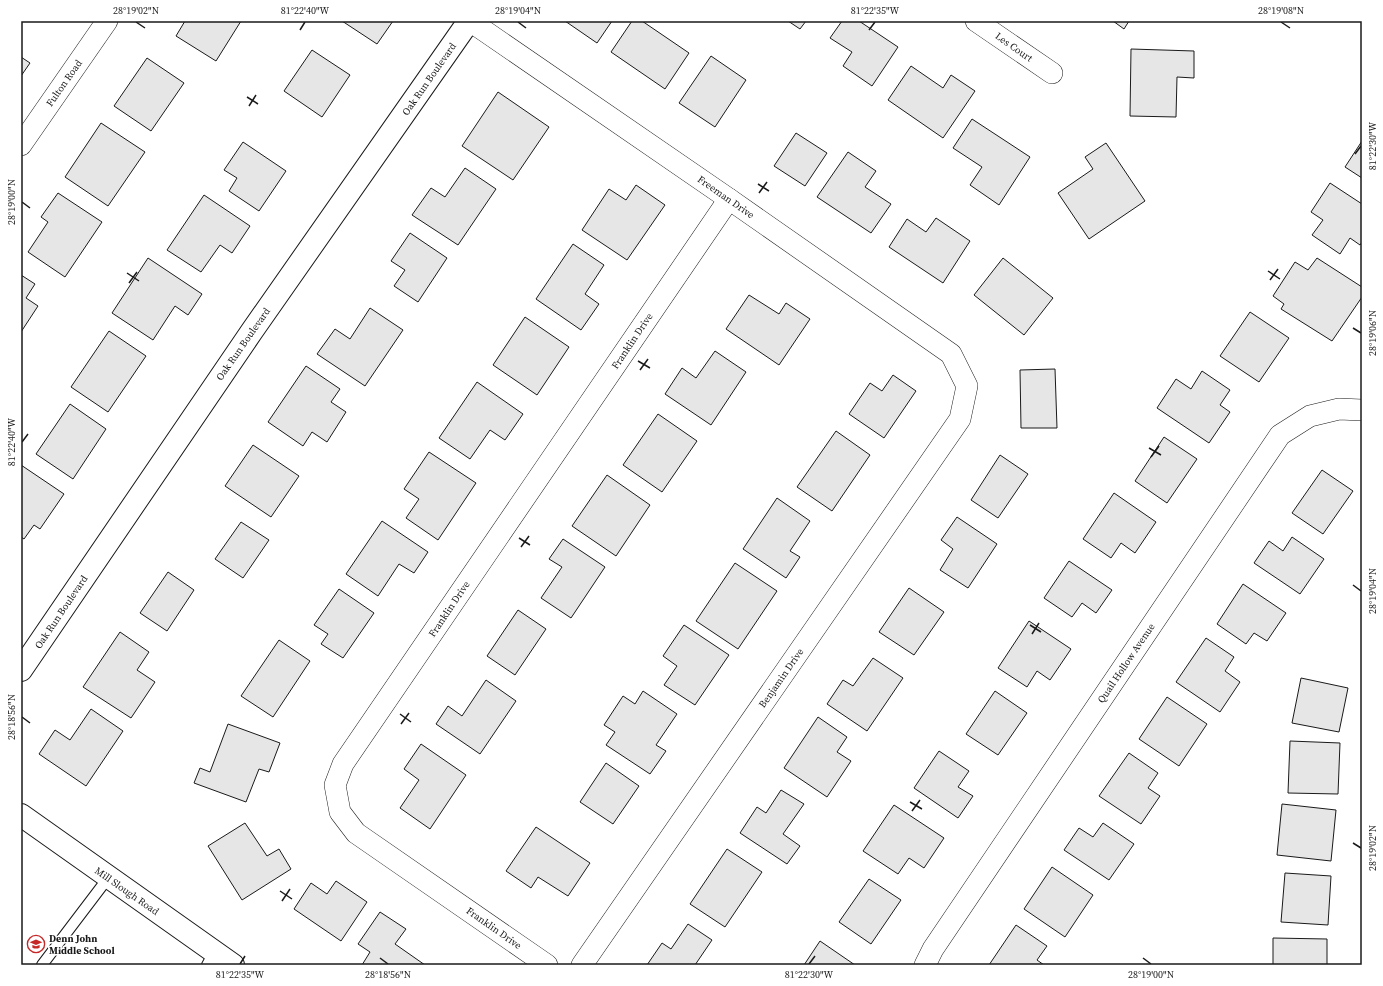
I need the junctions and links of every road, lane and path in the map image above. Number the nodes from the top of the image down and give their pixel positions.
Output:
1 (107, 21) edge
2 (469, 21) edge
3 (976, 21) edge
4 (1052, 73) dead end
5 (21, 145) edge
6 (729, 199) junction
7 (967, 386) joint
8 (1362, 410) edge
9 (21, 670) edge
10 (21, 815) edge
11 (108, 878) junction
12 (211, 958) edge
13 (42, 965) edge
14 (233, 965) edge
15 (548, 965) edge
16 (582, 965) edge
17 (925, 965) edge

1 - 5 street, Fulton Road
2 - 6 street, Freeman Drive
2 - 9 street, Oak Run Boulevard
3 - 4 street, Les Court
6 - 7 street, Freeman Drive
6 - 15 street, Franklin Drive
7 - 16 street, Benjamin Drive
8 - 17 street, Quail Hollow Avenue
10 - 11 street, Mill Slough Road
11 - 12 street, Mill Slough Road
11 - 13 lane
12 - 14 street, Mill Slough Road

